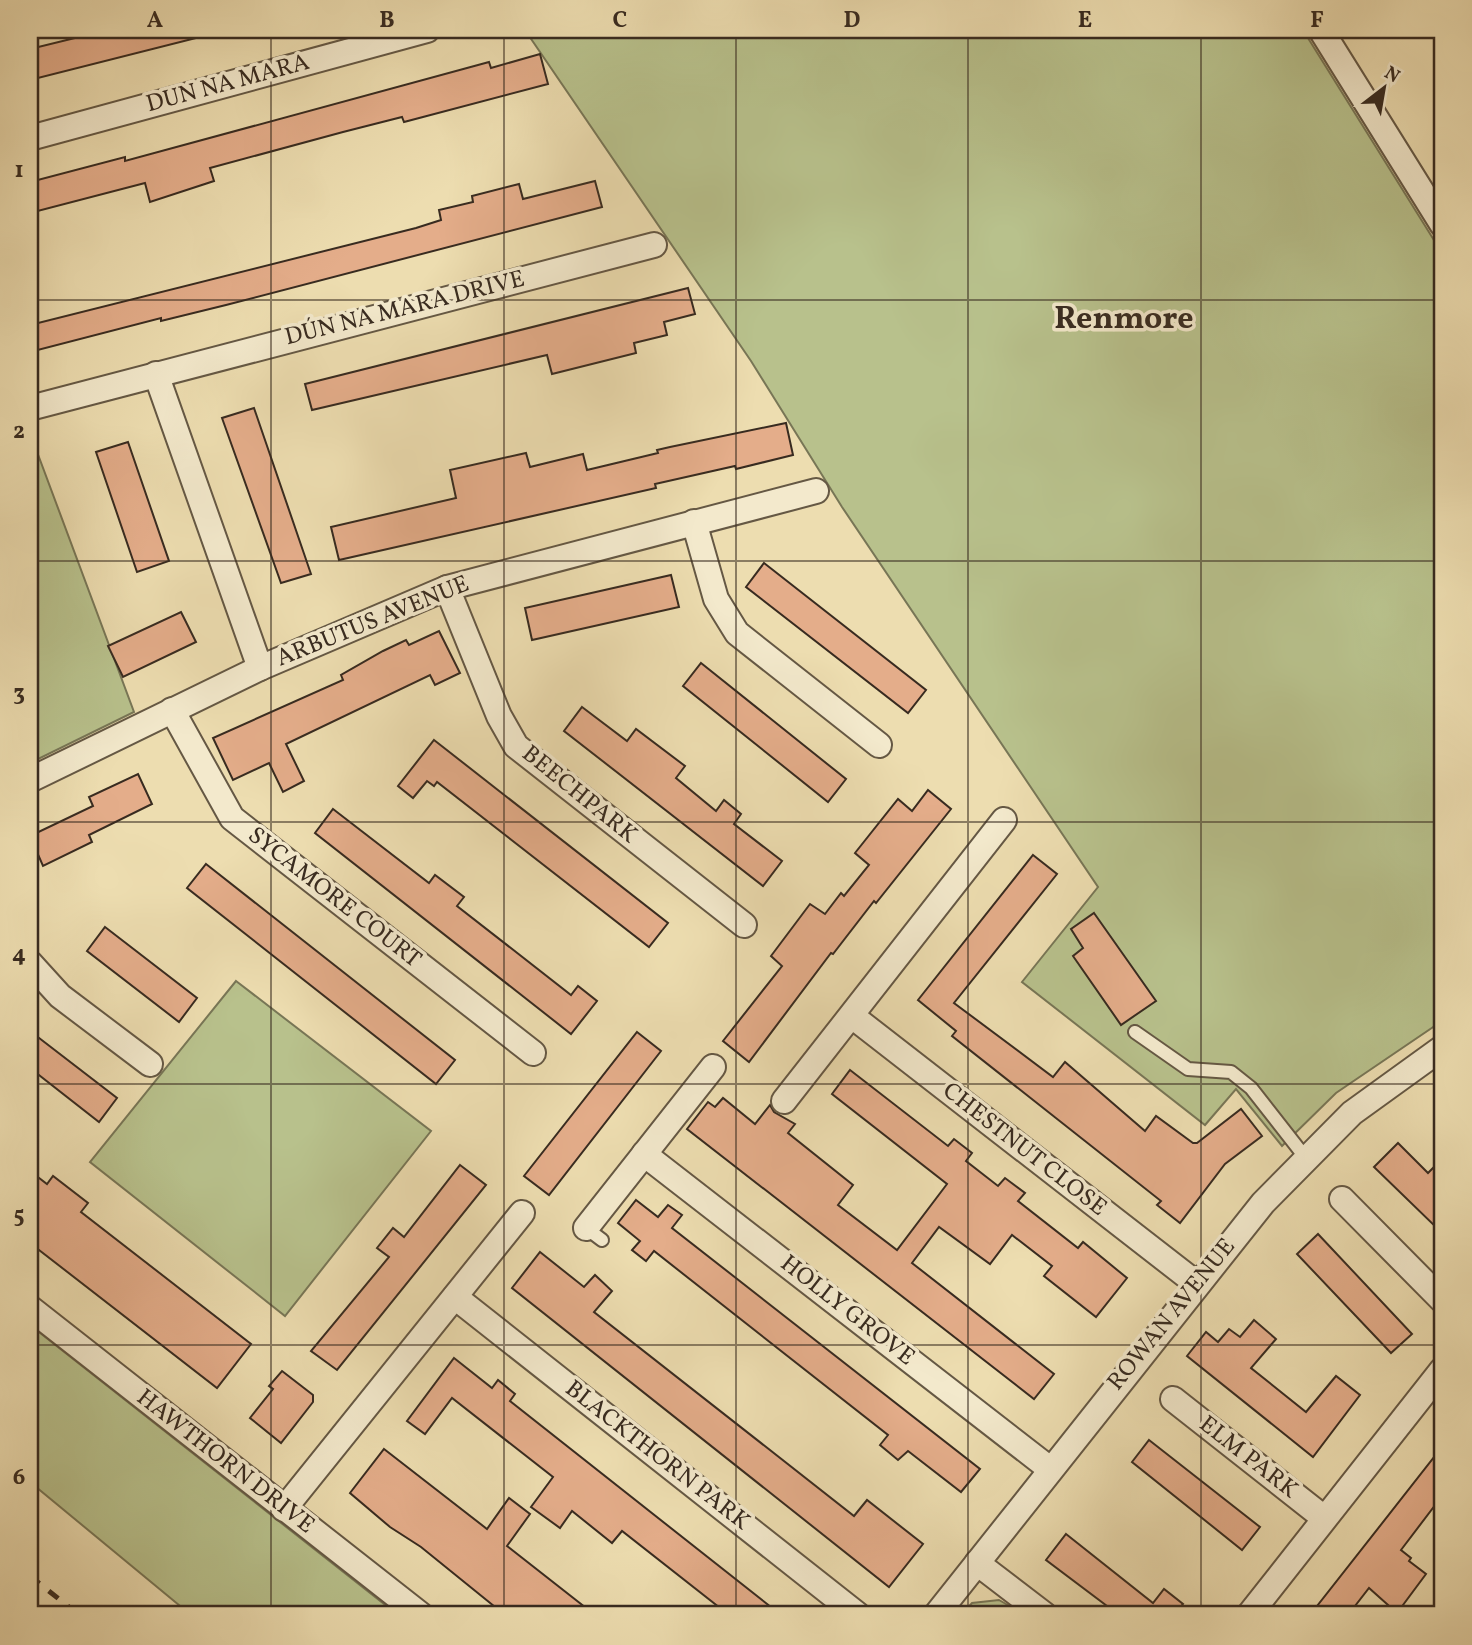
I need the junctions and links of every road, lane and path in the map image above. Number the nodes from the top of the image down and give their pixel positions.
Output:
1 (427, 30) edge
2 (1321, 30) edge
3 (30, 138) edge
4 (1442, 225) edge
5 (653, 245) dead end
6 (156, 374) junction
7 (30, 408) edge
8 (816, 491) dead end
9 (694, 522) junction
10 (447, 587) junction
11 (260, 668) junction
12 (172, 710) junction
13 (879, 746) dead end
14 (30, 780) edge
15 (1004, 821) dead end
16 (744, 925) dead end
17 (30, 964) edge
18 (852, 1016) junction
19 (1135, 1032) dead end
20 (1442, 1048) edge
21 (533, 1053) dead end
22 (149, 1064) dead end
23 (713, 1067) dead end
24 (784, 1101) dead end
25 (644, 1154) junction
26 (1305, 1157) junction
27 (1342, 1199) dead end
28 (522, 1213) dead end
29 (594, 1234) dead end
30 (1197, 1284) junction
31 (455, 1297) junction
32 (1442, 1300) edge
33 (30, 1308) edge
34 (1442, 1370) edge
35 (1172, 1399) dead end
36 (1050, 1468) junction
37 (284, 1509) junction
38 (1324, 1518) junction
39 (977, 1563) junction
40 (422, 1615) edge
41 (858, 1615) edge
42 (936, 1615) edge
43 (1045, 1615) edge
44 (1249, 1615) edge

1 - 3 street, DUN NA MARA
2 - 4 street
5 - 6 street, DÚN NA MARA DRIVE
6 - 7 street, DÚN NA MARA DRIVE
6 - 11 street
8 - 9 street, ARBUTUS AVENUE
9 - 10 street, ARBUTUS AVENUE
9 - 13 street
10 - 11 street, ARBUTUS AVENUE
10 - 16 street, BEECHPARK
11 - 12 street, ARBUTUS AVENUE
12 - 14 street, ARBUTUS AVENUE
12 - 21 street, SYCAMORE COURT
15 - 18 street
17 - 22 street
18 - 24 street
18 - 30 street, CHESTNUT CLOSE
19 - 26 lane
20 - 26 street, ROWAN AVENUE
23 - 25 street
25 - 29 street
25 - 36 street, HOLLY GROVE
26 - 30 street, ROWAN AVENUE
27 - 32 street
28 - 31 street
30 - 36 street, ROWAN AVENUE
31 - 37 street
31 - 41 street, BLACKTHORN PARK
33 - 37 street, HAWTHORN DRIVE
34 - 38 street
35 - 38 street, ELM PARK
36 - 39 street, ROWAN AVENUE
37 - 40 street, HAWTHORN DRIVE
38 - 44 street
39 - 42 street, ROWAN AVENUE
39 - 43 street

